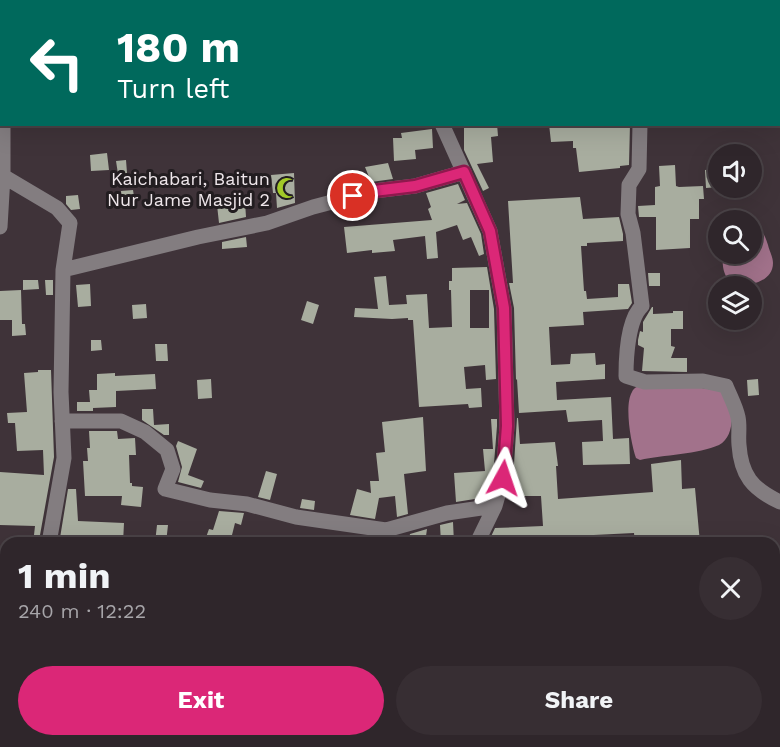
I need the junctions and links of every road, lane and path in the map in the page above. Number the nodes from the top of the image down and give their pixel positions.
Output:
1 (3, 126) edge
2 (443, 126) edge
3 (640, 126) edge
4 (464, 172) junction
5 (3, 176) junction
6 (0, 227) edge
7 (63, 270) junction
8 (62, 421) junction
9 (780, 502) edge
10 (495, 506) junction
11 (50, 537) edge
12 (480, 537) edge

1 - 5 street
2 - 4 street
3 - 9 street
4 - 7 street
4 - 10 street
5 - 6 street
5 - 7 street
7 - 8 street
8 - 10 street
8 - 11 street
10 - 12 street

